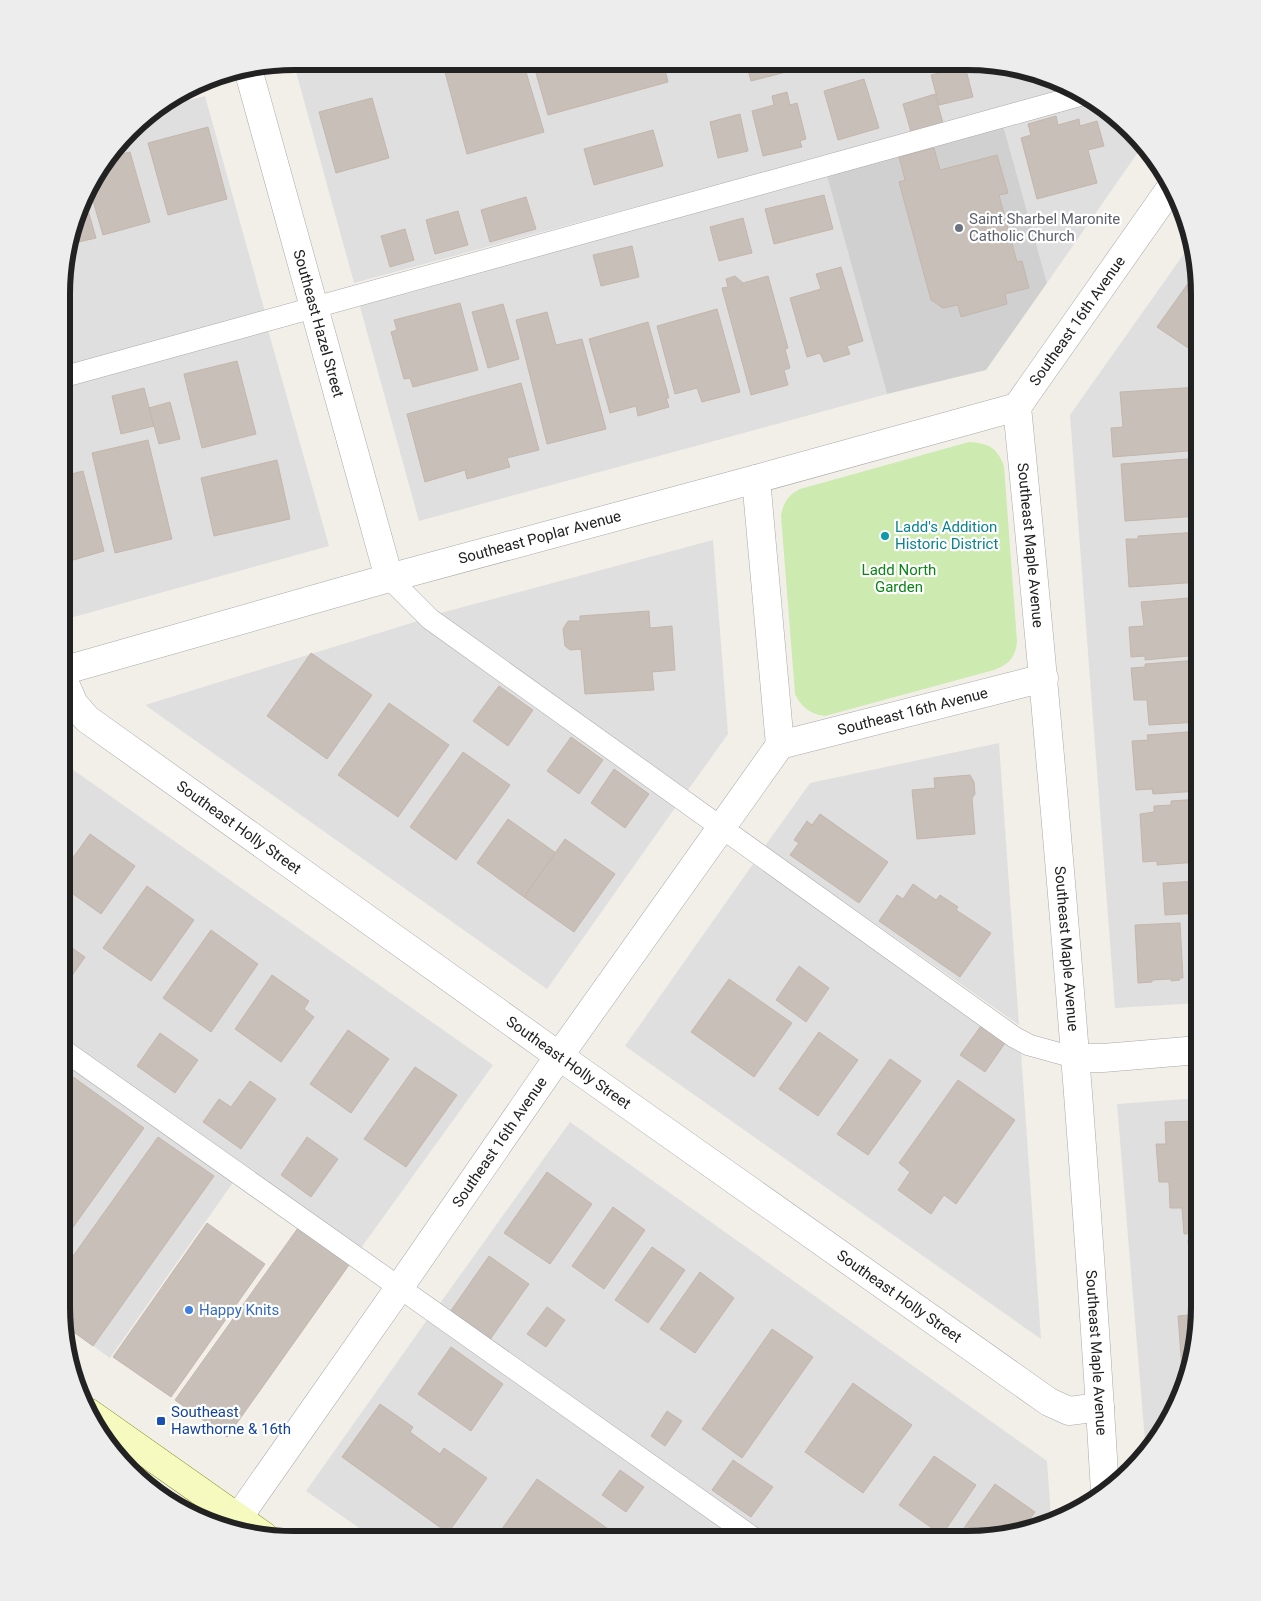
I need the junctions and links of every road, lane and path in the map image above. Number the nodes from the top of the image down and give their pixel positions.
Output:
1 (249, 74) edge
2 (1074, 97) edge
3 (1167, 193) edge
4 (313, 308) junction
5 (70, 375) edge
6 (1017, 407) junction
7 (756, 479) junction
8 (389, 578) junction
9 (70, 669) edge
10 (1044, 678) junction
11 (70, 695) edge
12 (780, 745) junction
13 (722, 827) junction
14 (1191, 1051) edge
15 (70, 1055) edge
16 (558, 1056) junction
17 (1076, 1058) junction
18 (399, 1288) junction
19 (1100, 1407) junction
20 (102, 1422) edge
21 (1104, 1484) edge
22 (238, 1518) junction
23 (251, 1527) edge
24 (744, 1531) edge

1 - 4 street, Southeast Hazel Street
2 - 4 lane
3 - 6 street, Southeast 16th Avenue
4 - 5 lane
4 - 8 street, Southeast Hazel Street
6 - 7 street, Southeast Poplar Avenue
6 - 10 street, Southeast Maple Avenue
7 - 8 street, Southeast Poplar Avenue
7 - 12 street
8 - 9 street, Southeast Poplar Avenue
8 - 13 lane
10 - 12 street, Southeast 16th Avenue
10 - 17 street, Southeast Maple Avenue
11 - 16 street, Southeast Holly Street
12 - 13 street, Southeast 16th Avenue
13 - 16 street, Southeast 16th Avenue
13 - 17 lane
14 - 17 street
15 - 18 lane
16 - 18 street, Southeast 16th Avenue
16 - 19 street, Southeast Holly Street
17 - 19 street, Southeast Maple Avenue
18 - 22 street, Southeast 16th Avenue
18 - 24 lane
19 - 21 street, Southeast Maple Avenue
20 - 22 main road
22 - 23 main road

